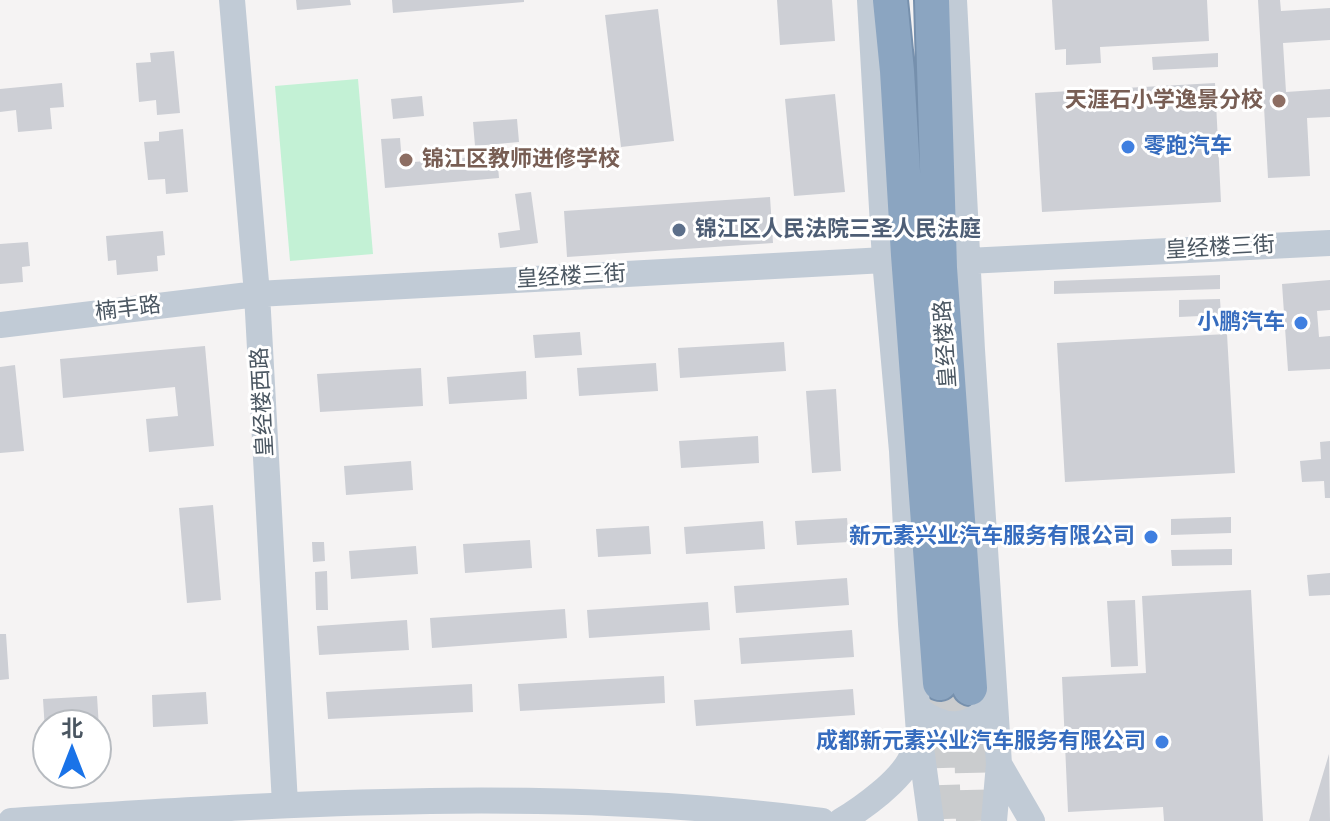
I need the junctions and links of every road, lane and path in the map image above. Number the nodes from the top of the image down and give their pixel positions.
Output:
1 (232, 0) edge
2 (870, 0) edge
3 (878, 0) edge
4 (890, 0) edge
5 (932, 0) edge
6 (954, 0) edge
7 (936, 54) junction
8 (875, 65) junction
9 (961, 137) junction
10 (1330, 243) edge
11 (885, 260) junction
12 (967, 261) junction
13 (257, 294) junction
14 (0, 325) edge
15 (968, 691) junction
16 (919, 722) junction
17 (999, 764) junction
18 (285, 804) junction
19 (11, 821) edge
20 (822, 821) edge
21 (841, 821) edge
22 (931, 821) edge
23 (994, 821) edge
24 (1032, 821) edge

1 - 13 main road, 皇经楼西路
2 - 8 main road
3 - 8 highway
4 - 15 highway, 皇经楼路
5 - 7 highway, 皇经楼路
6 - 9 main road
7 - 9 highway
7 - 15 highway, 皇经楼路
8 - 11 main road
9 - 12 main road
10 - 12 main road, 皇经楼三街
11 - 13 main road, 皇经楼三街
11 - 16 main road
12 - 15 main road
13 - 14 main road, 楠丰路
13 - 18 main road, 皇经楼西路
15 - 16 main road
15 - 17 main road
16 - 21 main road
16 - 22 main road
17 - 23 main road
17 - 24 main road
18 - 19 main road
18 - 20 main road

